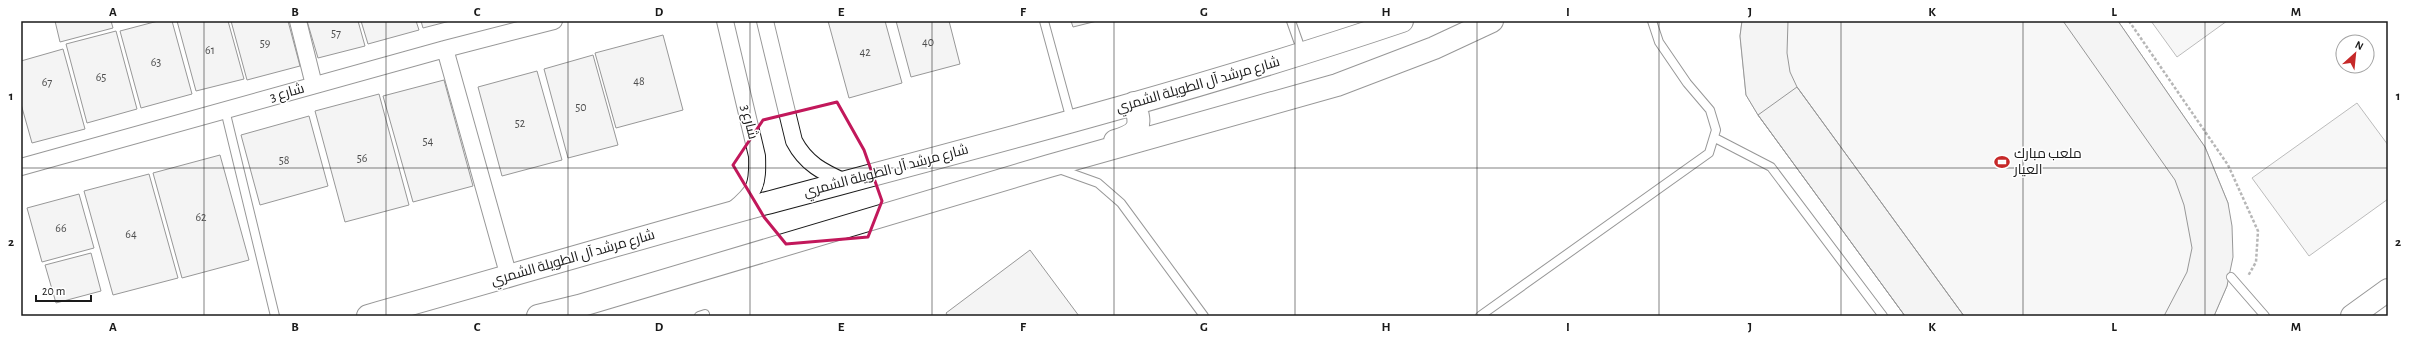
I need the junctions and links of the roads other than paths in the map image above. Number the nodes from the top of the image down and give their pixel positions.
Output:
1 (298, 21) edge
2 (554, 21) edge
3 (725, 21) edge
4 (765, 21) edge
5 (1044, 21) edge
6 (1291, 21) edge
7 (1402, 21) edge
8 (1492, 21) edge
9 (1652, 21) edge
10 (445, 49) junction
11 (1303, 54) junction
12 (314, 85) junction
13 (1134, 103) junction
14 (225, 110) junction
15 (1071, 121) junction
16 (1715, 138) junction
17 (1049, 166) junction
18 (21, 167) edge
19 (845, 182) junction
20 (730, 213) junction
21 (509, 277) junction
22 (2231, 277) dead end
23 (2388, 290) edge
24 (572, 311) edge
25 (275, 316) edge
26 (368, 316) edge
27 (424, 316) edge
28 (538, 316) edge
29 (1204, 316) edge
30 (1480, 316) edge
31 (1884, 316) edge
32 (2265, 316) edge
33 (2352, 316) edge

1 - 12 street
2 - 10 street, شارع 3
3 - 20 street, شارع 3
4 - 19 street
5 - 15 lane
6 - 11 lane
7 - 11 main road, شارع مرشد آل الطويلة الشمري
8 - 17 main road
9 - 16 lane
10 - 12 street, شارع 3
10 - 21 street
11 - 13 main road, شارع مرشد آل الطويلة الشمري
12 - 14 street, شارع 3
13 - 15 main road, شارع مرشد آل الطويلة الشمري
13 - 17 main road
14 - 18 street, شارع 3
14 - 25 lane
15 - 19 main road, شارع مرشد آل الطويلة الشمري
16 - 30 lane
16 - 31 lane
17 - 24 main road
17 - 29 lane
19 - 20 main road, شارع مرشد آل الطويلة الشمري
20 - 21 main road, شارع مرشد آل الطويلة الشمري
21 - 26 main road, شارع مرشد آل الطويلة الشمري
21 - 27 main road
22 - 32 lane
23 - 33 main road
24 - 28 main road

